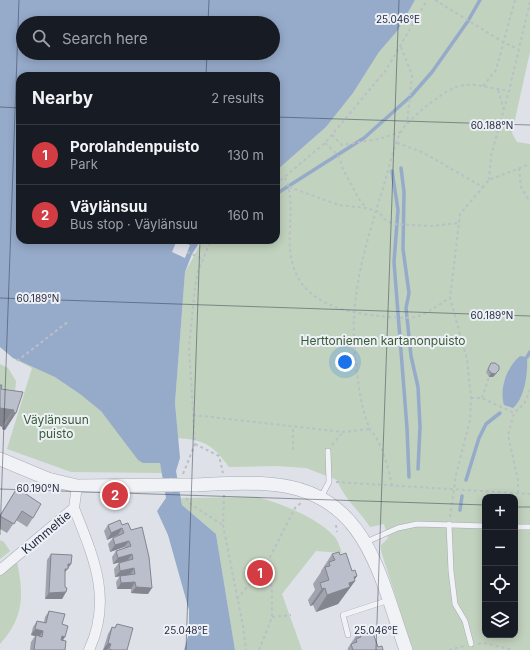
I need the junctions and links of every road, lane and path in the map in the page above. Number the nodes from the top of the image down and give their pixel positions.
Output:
1 (427, 0) edge
2 (435, 0) edge
3 (515, 0) edge
4 (527, 0) edge
5 (530, 1) edge
6 (503, 42) junction
7 (400, 46) junction
8 (518, 49) junction
9 (483, 86) junction
10 (498, 90) junction
11 (509, 91) junction
12 (504, 111) junction
13 (407, 125) junction
14 (401, 132) junction
15 (332, 134) junction
16 (325, 143) junction
17 (397, 143) junction
18 (530, 164) edge
19 (519, 168) junction
20 (285, 178) junction
21 (489, 180) junction
22 (280, 181) edge
23 (289, 187) junction
24 (484, 187) junction
25 (530, 202) edge
26 (366, 208) junction
27 (375, 212) junction
28 (458, 223) junction
29 (210, 244) edge
30 (188, 252) dead end
31 (203, 259) junction
32 (450, 298) junction
33 (353, 314) junction
34 (69, 322) dead end
35 (17, 361) dead end
36 (489, 377) dead end
37 (530, 390) edge
38 (471, 398) junction
39 (482, 398) junction
40 (514, 413) junction
41 (193, 415) junction
42 (293, 426) junction
43 (370, 429) junction
44 (343, 432) junction
45 (195, 444) junction
46 (293, 450) dead end
47 (328, 451) joint
48 (0, 459) edge
49 (222, 466) dead end
50 (183, 473) dead end
51 (337, 482) dead end
52 (77, 486) junction
53 (392, 486) junction
54 (453, 490) junction
55 (224, 493) dead end
56 (518, 493) junction
57 (530, 494) edge
58 (321, 498) junction
59 (192, 505) dead end
60 (74, 508) junction
61 (295, 508) dead end
62 (449, 524) junction
63 (223, 525) junction
64 (482, 526) edge
65 (518, 526) edge
66 (530, 527) edge
67 (366, 542) junction
68 (267, 563) junction
69 (0, 570) edge
70 (237, 598) junction
71 (389, 600) junction
72 (291, 615) dead end
73 (272, 616) junction
74 (348, 635) dead end
75 (471, 644) dead end
76 (501, 646) dead end
77 (454, 649) dead end
78 (90, 650) edge
79 (246, 650) edge
80 (259, 650) edge
81 (406, 650) edge
82 (449, 650) edge
83 (514, 650) edge

1 - 7 path
2 - 6 path
3 - 6 path
4 - 5 path
5 - 8 path
6 - 8 path
6 - 9 path
7 - 13 path
7 - 15 path
8 - 11 path
9 - 10 path
9 - 13 path
10 - 11 path
10 - 12 path
11 - 12 path
12 - 21 path
13 - 14 path
14 - 15 path
14 - 17 path
15 - 16 path
16 - 20 path
16 - 26 path
17 - 24 path
17 - 27 path
18 - 19 path
19 - 21 path
19 - 25 path
20 - 22 path
20 - 23 path
21 - 24 path
23 - 26 path
23 - 33 path
24 - 28 path
26 - 27 path
27 - 28 path
27 - 33 path
28 - 32 path
29 - 31 path
30 - 31 path
31 - 41 path
32 - 33 path
32 - 38 path
33 - 43 path
34 - 35 path
36 - 39 path
37 - 40 path
38 - 39 path
38 - 54 path
39 - 40 path
40 - 56 path
41 - 42 path
41 - 45 path
42 - 44 path
42 - 46 path
43 - 44 path
43 - 53 path
44 - 47 path
45 - 49 path
45 - 50 path
47 - 58 lane
48 - 52 street
51 - 53 path
52 - 58 street, bridge
52 - 60 street, Kummeltie
53 - 54 path
54 - 56 path
54 - 62 path
55 - 63 path
56 - 57 path
58 - 67 street
59 - 63 path
60 - 69 street, Kummeltie
60 - 78 street
61 - 68 path
62 - 64 lane
62 - 67 lane
62 - 75 lane
63 - 70 path
65 - 66 lane
67 - 71 street
68 - 70 path
68 - 73 path
70 - 79 path
71 - 74 lane
71 - 81 street
72 - 73 path
73 - 80 path
76 - 83 path
77 - 82 path

